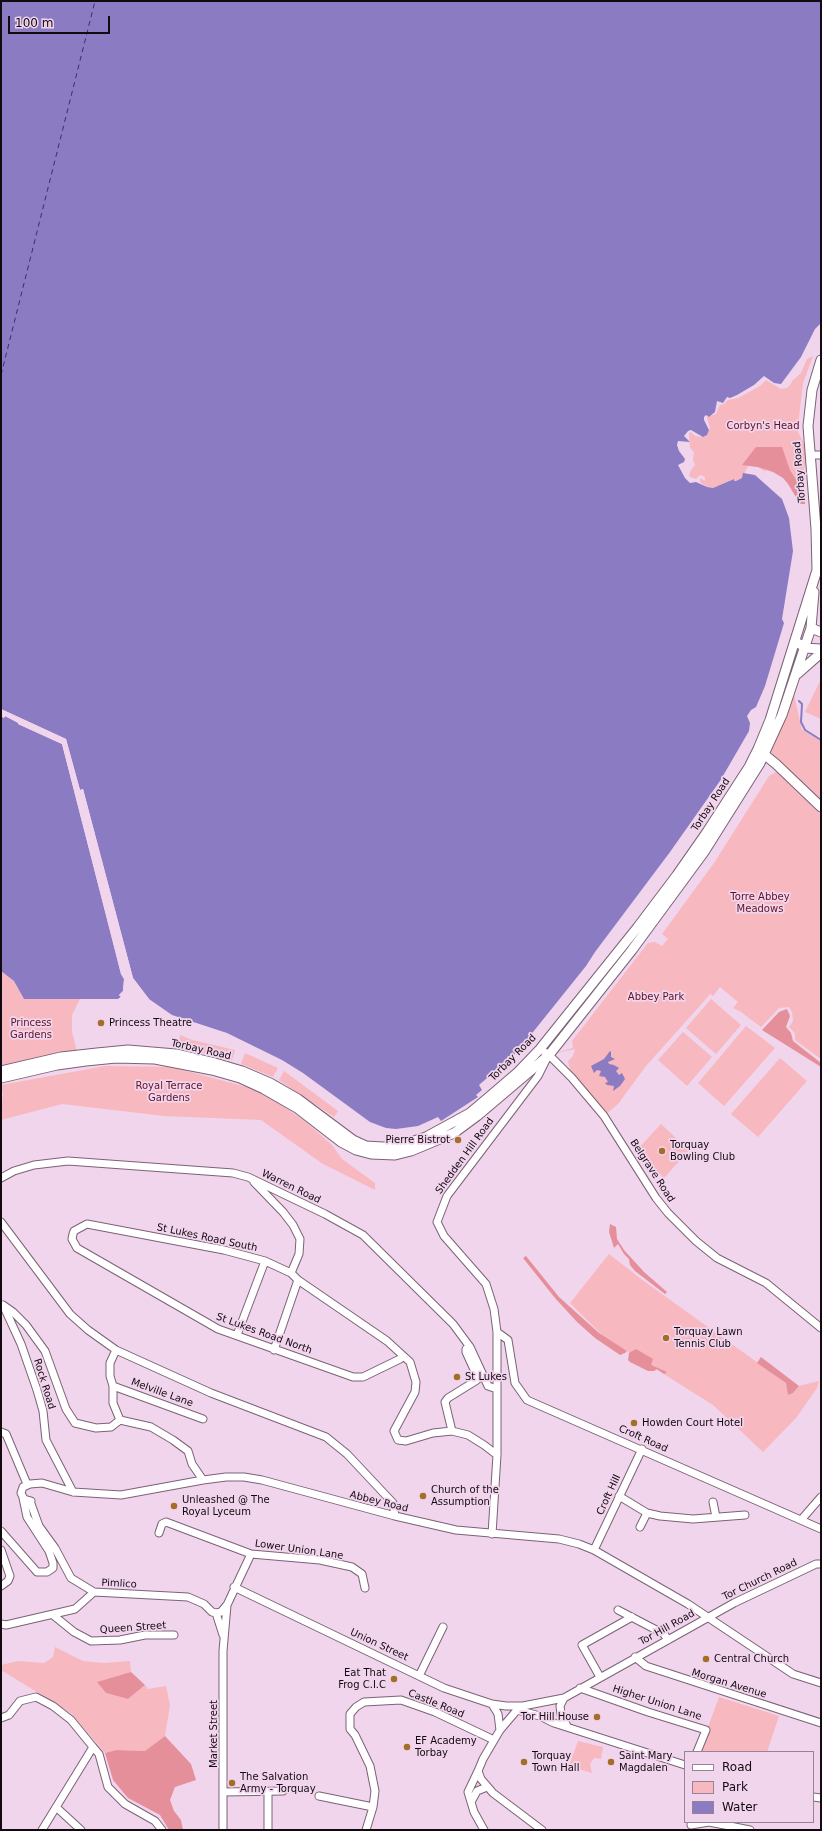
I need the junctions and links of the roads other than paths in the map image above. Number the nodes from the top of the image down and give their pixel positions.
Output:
1 (821, 360) edge
2 (810, 455) junction
3 (821, 455) edge
4 (814, 583) junction
5 (811, 628) junction
6 (821, 632) edge
7 (795, 641) junction
8 (805, 648) junction
9 (821, 649) edge
10 (821, 653) edge
11 (796, 675) junction
12 (761, 752) junction
13 (821, 807) edge
14 (540, 1049) junction
15 (549, 1054) junction
16 (1, 1071) edge
17 (1, 1078) edge
18 (248, 1177) junction
19 (1, 1178) edge
20 (1, 1222) edge
21 (74, 1231) joint
22 (265, 1261) junction
23 (291, 1273) junction
24 (298, 1280) junction
25 (2, 1305) edge
26 (821, 1328) edge
27 (497, 1332) junction
28 (237, 1335) junction
29 (470, 1347) junction
30 (116, 1350) junction
31 (274, 1350) junction
32 (403, 1356) junction
33 (114, 1386) junction
34 (497, 1389) junction
35 (203, 1418) dead end
36 (120, 1420) junction
37 (452, 1431) junction
38 (3, 1433) edge
39 (642, 1449) junction
40 (497, 1455) junction
41 (203, 1480) junction
42 (28, 1484) junction
43 (73, 1492) junction
44 (619, 1496) junction
45 (821, 1497) edge
46 (28, 1500) junction
47 (713, 1502) dead end
48 (647, 1513) junction
49 (745, 1515) dead end
50 (395, 1516) junction
51 (716, 1517) junction
52 (801, 1520) junction
53 (640, 1527) dead end
54 (821, 1529) edge
55 (1, 1531) edge
56 (159, 1534) dead end
57 (492, 1534) junction
58 (1, 1550) edge
59 (594, 1550) junction
60 (251, 1554) junction
61 (821, 1564) edge
62 (1, 1586) edge
63 (234, 1587) junction
64 (365, 1588) dead end
65 (94, 1592) junction
66 (226, 1605) junction
67 (618, 1610) dead end
68 (216, 1613) junction
69 (53, 1615) junction
70 (632, 1617) junction
71 (708, 1617) junction
72 (1, 1624) edge
73 (444, 1627) dead end
74 (174, 1635) dead end
75 (224, 1637) junction
76 (668, 1640) junction
77 (635, 1657) junction
78 (419, 1676) junction
79 (600, 1677) junction
80 (821, 1683) edge
81 (580, 1688) junction
82 (564, 1698) junction
83 (492, 1704) junction
84 (518, 1709) junction
85 (1, 1718) edge
86 (821, 1723) edge
87 (567, 1726) junction
88 (500, 1730) junction
89 (494, 1740) junction
90 (93, 1747) junction
91 (698, 1751) edge
92 (684, 1765) edge
93 (478, 1771) junction
94 (487, 1787) junction
95 (283, 1791) dead end
96 (224, 1792) junction
97 (268, 1792) junction
98 (319, 1796) dead end
99 (471, 1802) junction
100 (56, 1807) junction
101 (373, 1807) junction
102 (704, 1823) edge
103 (714, 1823) edge
104 (691, 1826) edge
105 (42, 1830) edge
106 (81, 1830) edge
107 (162, 1830) edge
108 (223, 1830) edge
109 (268, 1830) edge
110 (366, 1830) edge
111 (484, 1830) edge
112 (542, 1830) edge
113 (750, 1830) edge

1 - 2 main road, Torbay Road
2 - 3 street
2 - 4 main road, Torbay Road
4 - 5 main road, Torbay Road
4 - 7 main road, Torbay Road
5 - 6 main road
5 - 7 main road
5 - 8 main road, Torbay Road
7 - 8 main road
7 - 12 main road, Torbay Road
8 - 9 main road
8 - 11 main road, Torbay Road
10 - 11 main road
11 - 12 main road, Torbay Road
12 - 13 main road
12 - 14 main road, Torbay Road
12 - 15 main road, Torbay Road
14 - 15 street, Belgrave Road
14 - 16 main road, Torbay Road
15 - 17 main road, Torbay Road
15 - 26 street, Belgrave Road
15 - 27 street, Shedden Hill Road
18 - 19 street, Warren Road
18 - 23 street
18 - 29 street, Warren Road
20 - 30 street
21 - 22 street, St Lukes Road South
21 - 28 street, St Lukes Road North
22 - 23 street, St Lukes Road South
22 - 28 street
23 - 24 street, St Lukes Road South
24 - 31 street
24 - 32 street, St Lukes Road South
25 - 36 street
25 - 43 street, Rock Road
27 - 34 street, Shedden Hill Road
27 - 39 street, Croft Road
28 - 31 street, St Lukes Road North
29 - 34 street, Warren Road
29 - 37 street
30 - 33 street
30 - 50 street
31 - 32 street, St Lukes Road North
32 - 37 street, St Lukes Road South
33 - 35 street, Melville Lane
33 - 36 street
34 - 40 street, Shedden Hill Road
36 - 41 street
37 - 40 street
38 - 42 street
39 - 44 street, Croft Hill
39 - 52 street, Croft Road
40 - 57 street, Shedden Hill Road
41 - 43 street, Abbey Road
41 - 50 street, Abbey Road
42 - 43 street, Abbey Road
42 - 46 street
44 - 48 street
44 - 59 street, Croft Hill
45 - 52 street
46 - 55 street
46 - 65 street, Pimlico
47 - 51 street
48 - 51 street
48 - 53 street
49 - 51 street
50 - 57 street, Abbey Road
52 - 54 street, Croft Road
56 - 60 street, Lower Union Lane
57 - 59 street, Abbey Road
58 - 62 street
59 - 71 street, Abbey Road
60 - 63 street, Market Street
60 - 64 street, Lower Union Lane
61 - 71 street, Tor Church Road
63 - 66 street, Market Street
63 - 78 street, Union Street
65 - 68 street, Pimlico
65 - 69 street
66 - 68 street
66 - 75 street, Market Street
67 - 70 street
68 - 75 street, Market Street
69 - 72 street
69 - 74 street, Queen Street
70 - 76 street
70 - 79 street
71 - 76 street, Tor Hill Road
71 - 80 street, Tor Hill Road
73 - 78 street
75 - 96 street, Market Street
76 - 77 street, Tor Hill Road
77 - 79 street, Tor Hill Road
77 - 86 street, Morgan Avenue
78 - 83 street, Union Street
79 - 81 street, Tor Hill Road
81 - 82 street, Tor Hill Road
81 - 91 street, Higher Union Lane
82 - 84 street, Tor Hill Road
82 - 87 street
83 - 84 street, Union Street
83 - 88 street
84 - 87 street
84 - 88 street
85 - 90 street
87 - 92 street
88 - 89 street
89 - 93 street
89 - 101 street, Castle Road
90 - 100 street
90 - 107 street
93 - 94 street
93 - 99 street
94 - 99 street
94 - 112 street
95 - 97 street
96 - 97 street
96 - 108 street, Market Street
97 - 109 street
98 - 101 street
99 - 111 street
100 - 105 street
100 - 106 street
101 - 110 street, Castle Road
102 - 104 street
103 - 113 street

